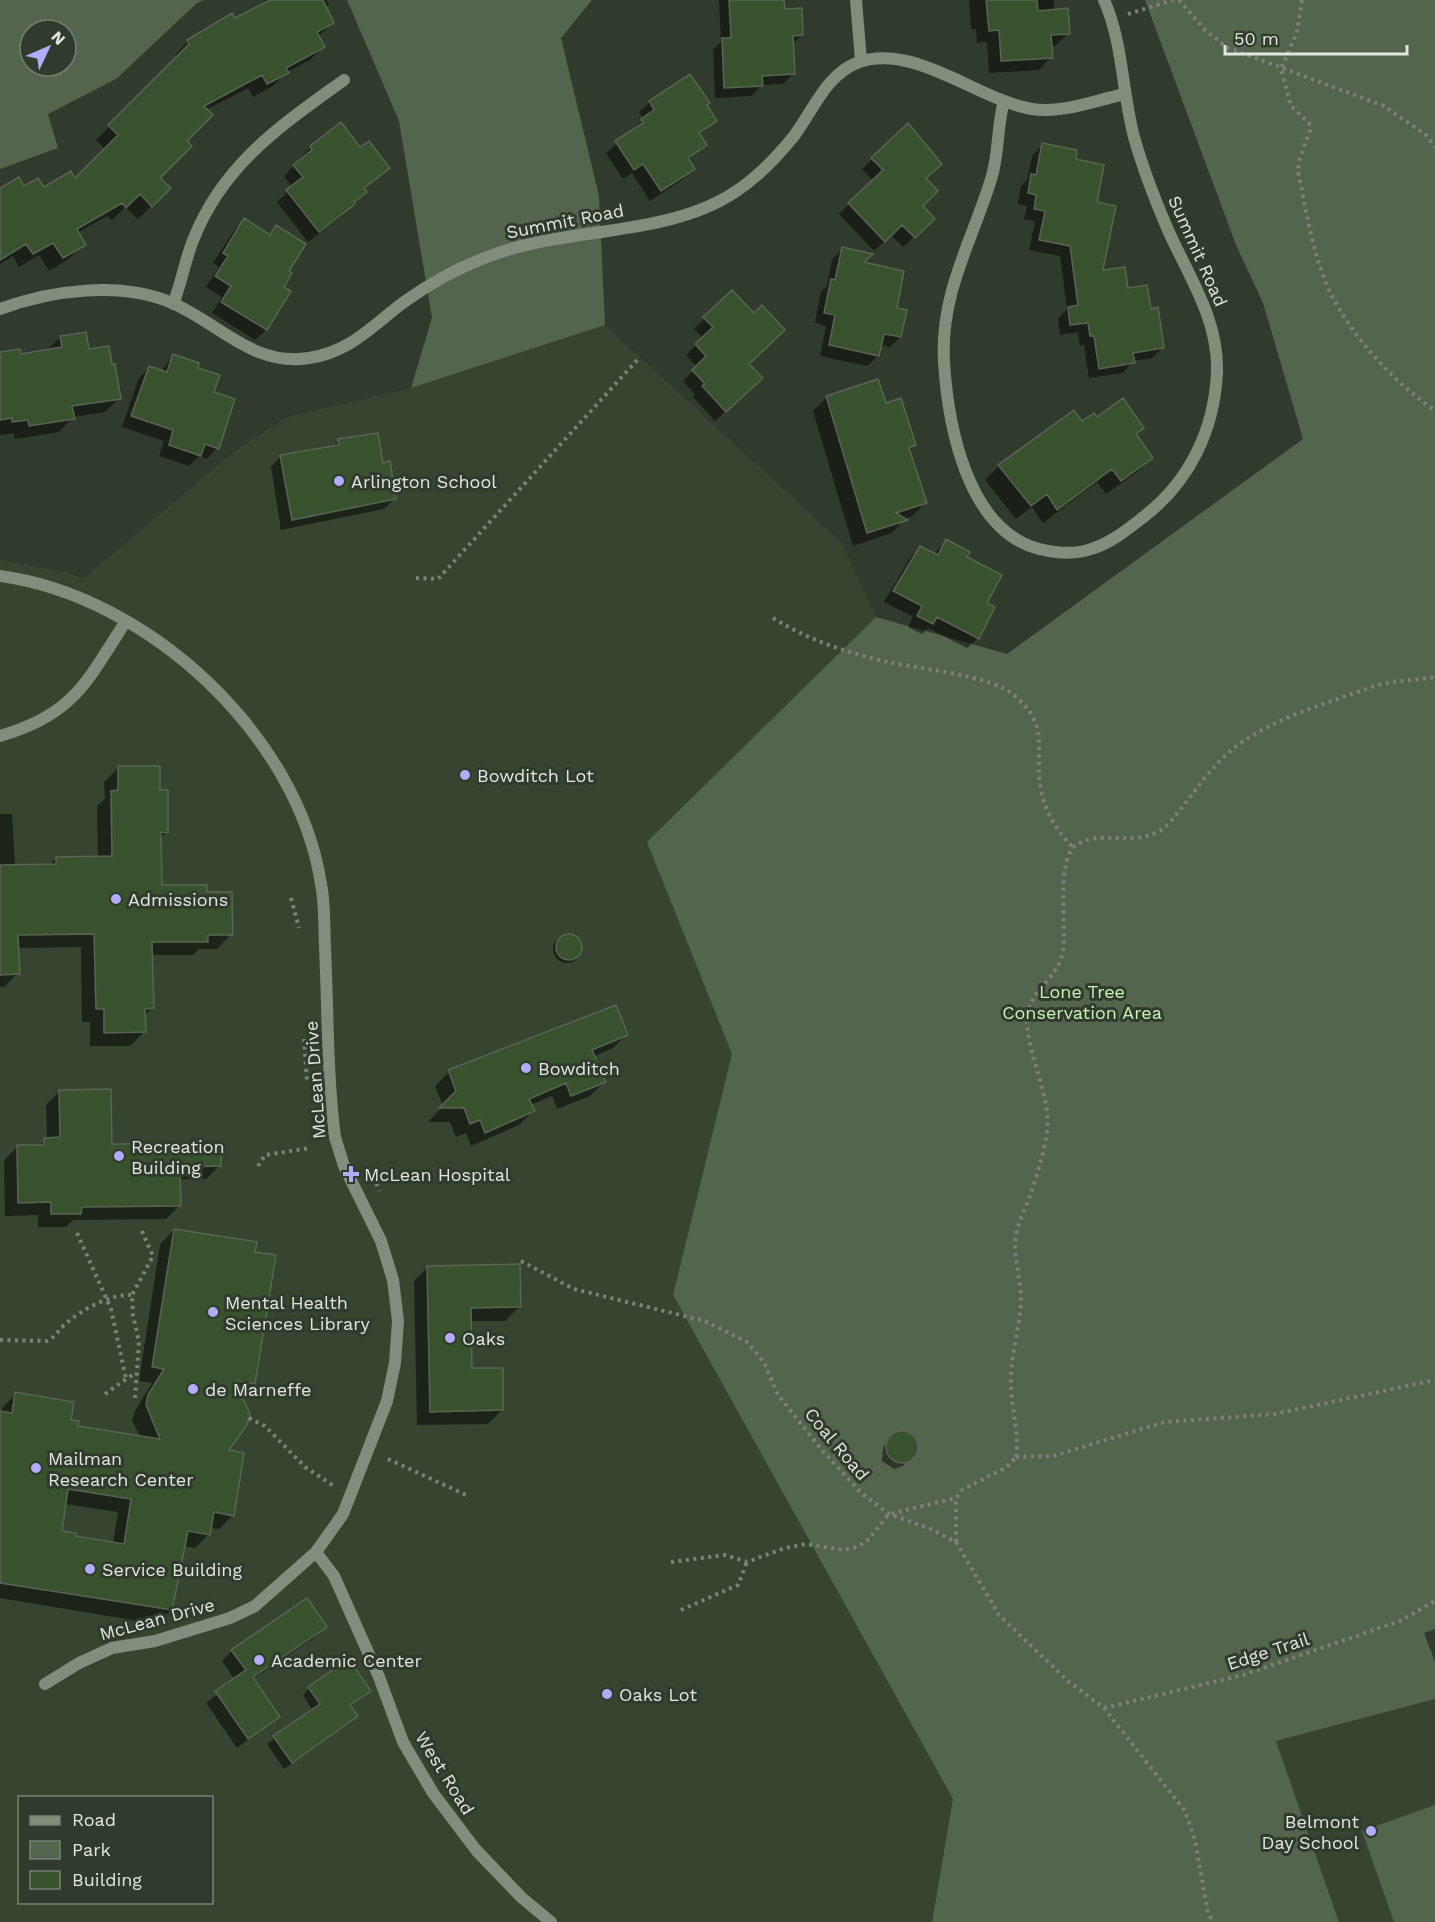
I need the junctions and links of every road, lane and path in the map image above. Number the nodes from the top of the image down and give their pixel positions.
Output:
1 (856, 0) edge
2 (1104, 0) edge
3 (1173, 0) edge
4 (1179, 0) edge
5 (1302, 0) edge
6 (1113, 19) junction
7 (861, 61) junction
8 (1281, 69) junction
9 (344, 80) dead end
10 (1125, 94) junction
11 (1004, 101) junction
12 (1435, 147) edge
13 (173, 304) junction
14 (0, 309) edge
15 (640, 357) dead end
16 (1435, 411) edge
17 (0, 576) edge
18 (417, 578) dead end
19 (773, 618) dead end
20 (126, 621) junction
21 (1435, 677) edge
22 (0, 736) edge
23 (1073, 848) junction
24 (291, 898) dead end
25 (299, 928) dead end
26 (303, 1039) dead end
27 (307, 1081) dead end
28 (310, 1148) dead end
29 (258, 1166) dead end
30 (372, 1169) dead end
31 (381, 1196) dead end
32 (141, 1230) dead end
33 (77, 1233) dead end
34 (521, 1261) dead end
35 (132, 1296) junction
36 (108, 1299) junction
37 (0, 1340) edge
38 (136, 1373) junction
39 (126, 1379) junction
40 (1435, 1380) edge
41 (105, 1394) dead end
42 (135, 1398) dead end
43 (249, 1418) dead end
44 (1016, 1457) junction
45 (387, 1459) dead end
46 (334, 1486) dead end
47 (466, 1495) dead end
48 (956, 1498) junction
49 (889, 1514) junction
50 (956, 1542) junction
51 (316, 1552) junction
52 (671, 1562) dead end
53 (747, 1562) junction
54 (1435, 1601) edge
55 (681, 1610) dead end
56 (45, 1684) dead end
57 (1104, 1708) junction
58 (551, 1922) edge
59 (1213, 1922) edge

1 - 7 street
2 - 6 street, Summit Road
3 - 6 path
4 - 8 path
5 - 8 path
6 - 10 street, Summit Road
7 - 11 street
7 - 13 street, Summit Road
8 - 12 path
8 - 16 path
9 - 13 street
10 - 11 street
10 - 11 street, Summit Road
13 - 14 street, Summit Road
15 - 18 path
17 - 20 street, McLean Drive
19 - 23 path
20 - 22 street
20 - 51 street, McLean Drive
21 - 23 path
23 - 44 path
24 - 25 path
26 - 27 path
28 - 29 path
30 - 31 path
32 - 35 path
33 - 36 path
34 - 49 path, Coal Road
35 - 36 path
35 - 38 path
36 - 37 path
36 - 39 path
38 - 39 path
38 - 42 path
39 - 41 path
40 - 44 path
43 - 46 path
44 - 48 path
45 - 47 path
48 - 49 path
48 - 50 path
49 - 50 path, Coal Road
49 - 53 path
50 - 57 path
51 - 56 street, McLean Drive
51 - 58 street, West Road
52 - 53 path
53 - 55 path
54 - 57 path, Edge Trail
57 - 59 path

